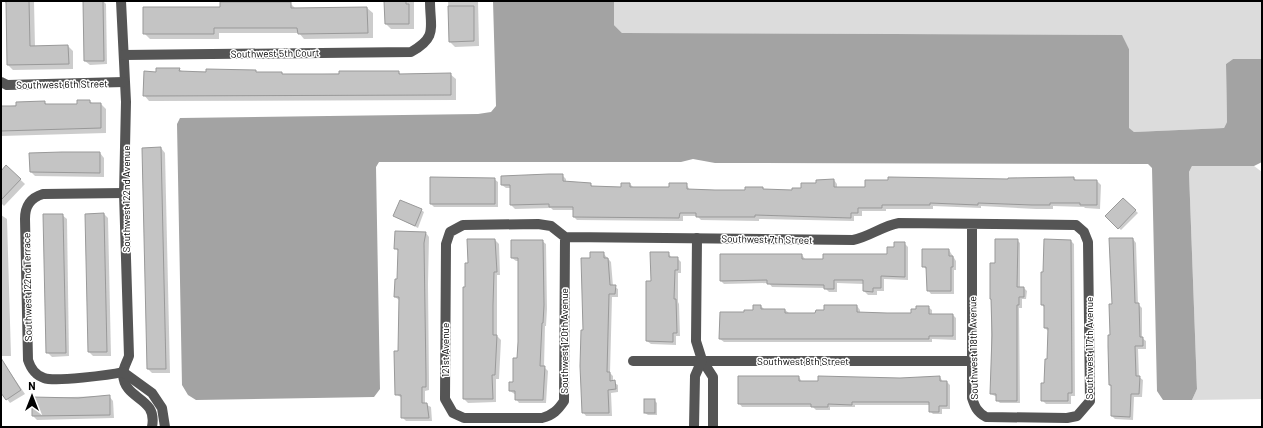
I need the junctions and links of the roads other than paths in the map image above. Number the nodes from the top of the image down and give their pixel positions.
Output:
1 (120, 1) edge
2 (430, 1) edge
3 (124, 55) junction
4 (1, 82) edge
5 (124, 82) junction
6 (124, 193) junction
7 (972, 226) junction
8 (1084, 232) joint
9 (565, 237) junction
10 (697, 238) junction
11 (702, 360) junction
12 (633, 362) dead end
13 (972, 362) junction
14 (123, 372) junction
15 (504, 417) joint
16 (1034, 418) joint
17 (152, 427) edge
18 (165, 427) edge
19 (694, 427) edge
20 (713, 427) edge

1 - 3 street, Southwest 122nd Avenue
2 - 3 street, Southwest 5th Court
3 - 5 street, Southwest 122nd Avenue
4 - 5 street, Southwest 6th Street
5 - 6 street, Southwest 122nd Avenue
6 - 14 street, Southwest 122nd Avenue
6 - 14 street, Southwest 122nd Terrace
7 - 8 street, Southwest 7th Street
7 - 10 street, Southwest 7th Street
7 - 13 street, Southwest 118th Avenue
8 - 16 street, Southwest 117th Avenue
9 - 10 street, Southwest 7th Street
9 - 15 street, Southwest 120th Avenue
9 - 15 street, 121st Avenue
10 - 11 street
11 - 12 street, Southwest 8th Street
11 - 13 street, Southwest 8th Street
11 - 19 street
11 - 20 street
13 - 16 street, Southwest 118th Avenue
14 - 17 street
14 - 18 street

